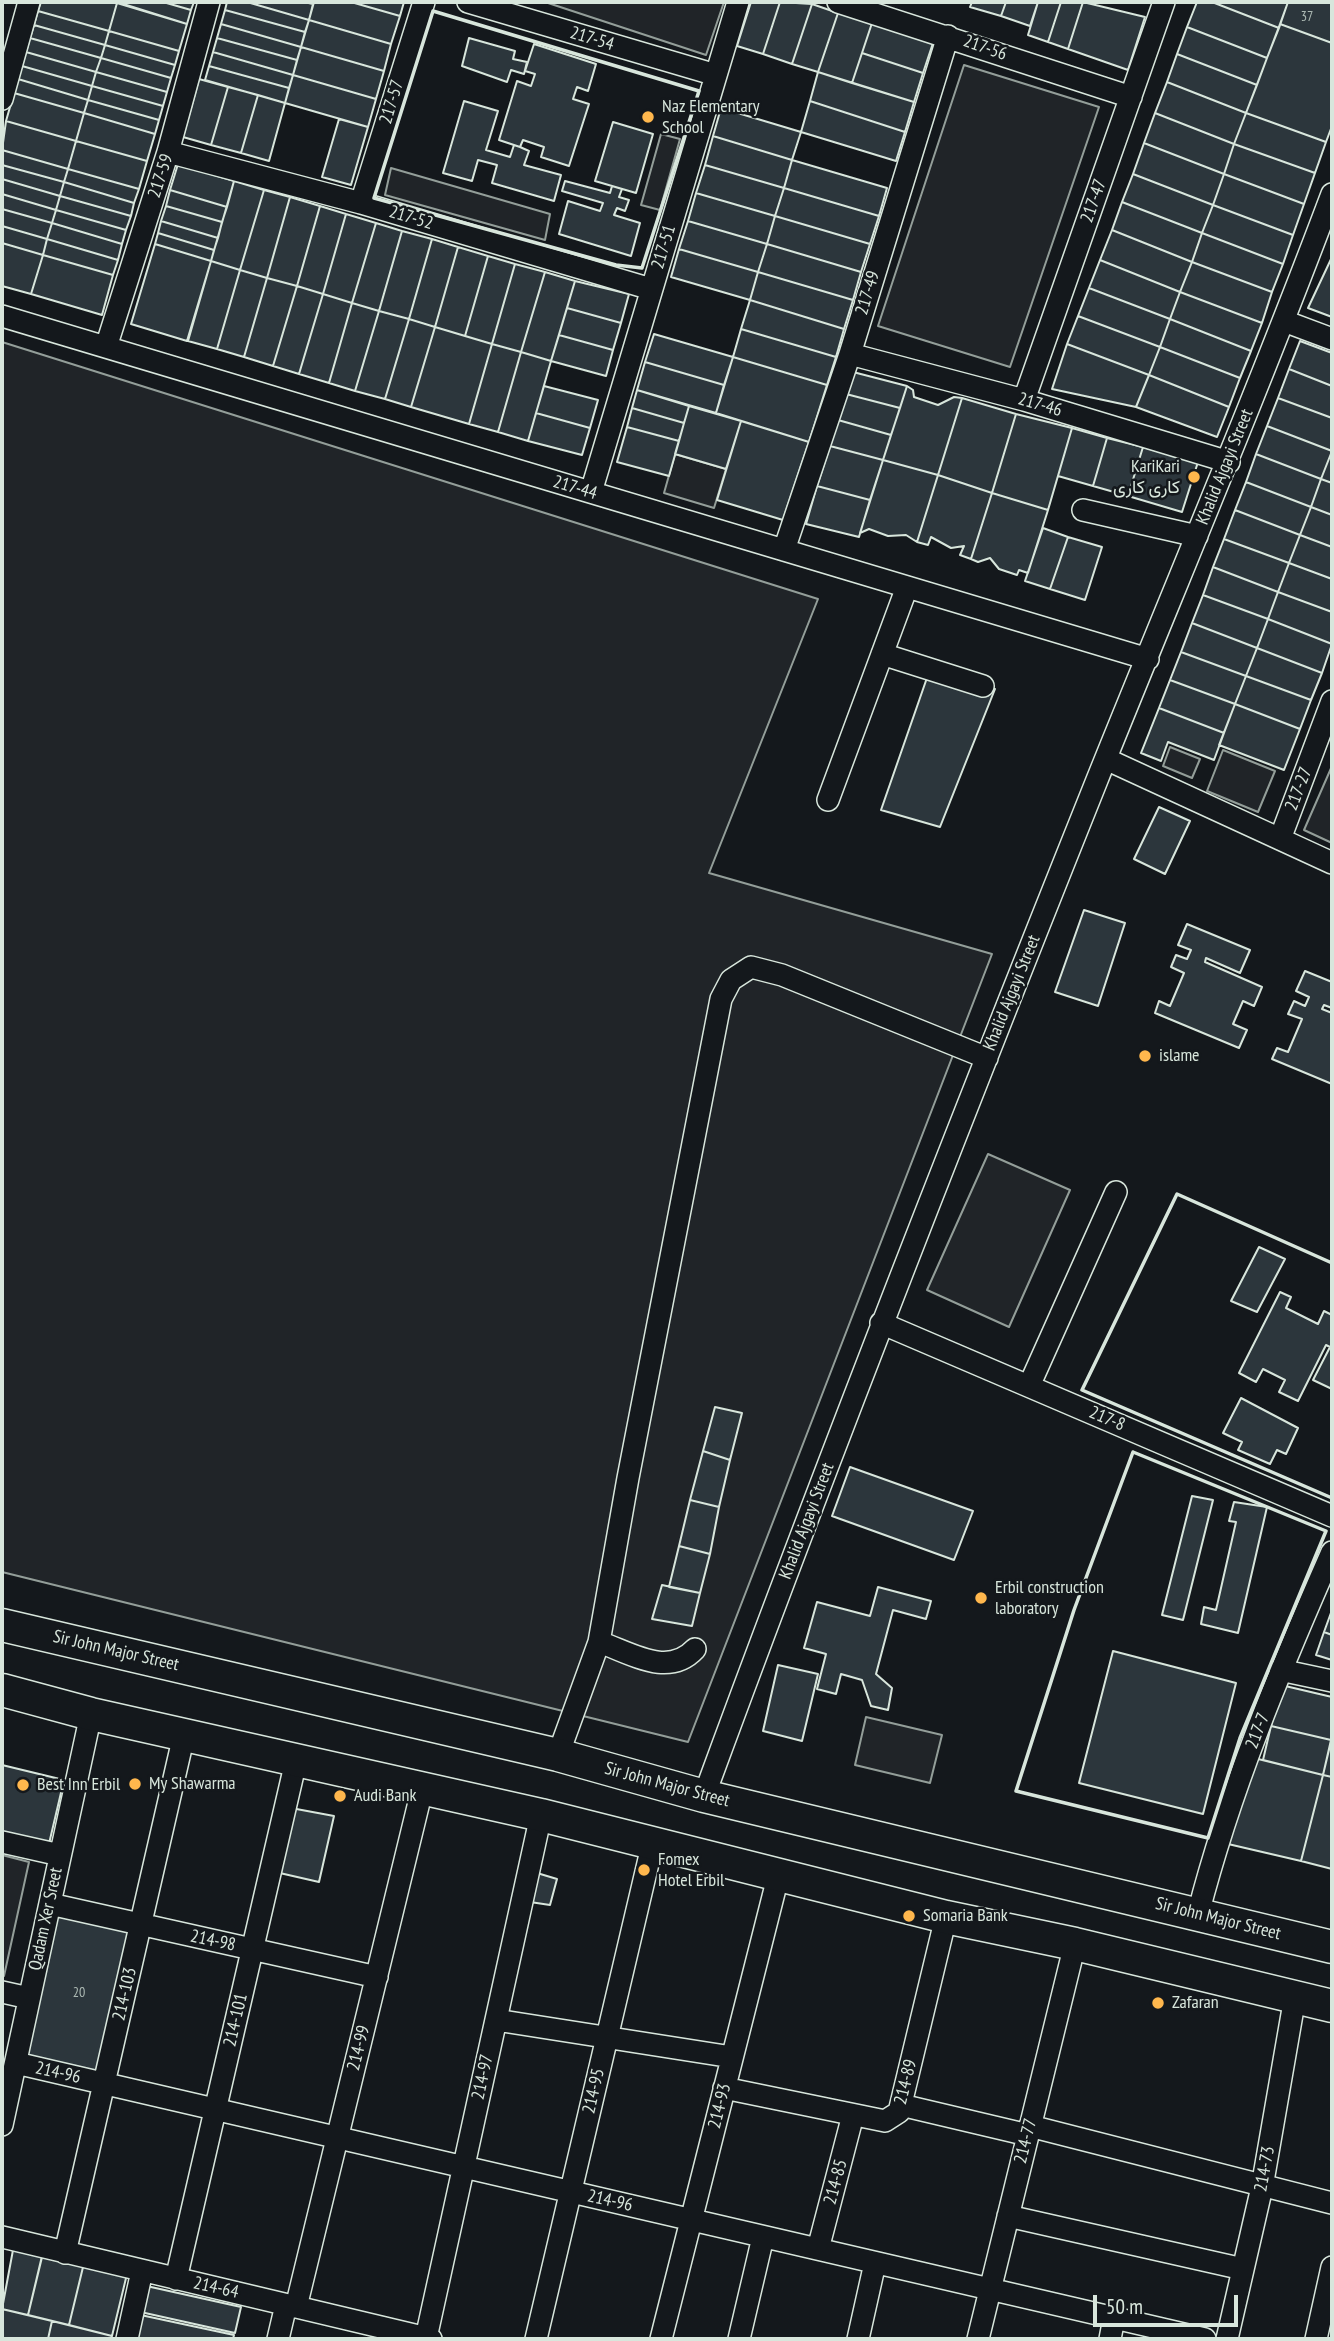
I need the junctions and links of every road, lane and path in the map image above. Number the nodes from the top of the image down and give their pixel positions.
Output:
1 (29, 2) edge
2 (209, 2) edge
3 (424, 2) edge
4 (468, 2) edge
5 (738, 2) edge
6 (838, 2) edge
7 (1164, 2) edge
8 (948, 36) junction
9 (716, 75) junction
10 (1131, 97) junction
11 (2, 99) edge
12 (168, 152) junction
13 (1332, 194) edge
14 (361, 203) junction
15 (651, 289) junction
16 (2, 316) edge
17 (1284, 321) junction
18 (1332, 339) edge
19 (106, 347) junction
20 (850, 354) junction
21 (1024, 400) junction
22 (1229, 462) junction
23 (591, 492) junction
24 (1083, 510) dead end
25 (1197, 536) junction
26 (784, 550) junction
27 (907, 587) junction
28 (882, 654) junction
29 (1148, 659) junction
30 (983, 686) dead end
31 (1332, 701) edge
32 (1106, 759) junction
33 (828, 800) dead end
34 (1280, 839) junction
35 (1332, 863) edge
36 (987, 1058) junction
37 (1116, 1192) dead end
38 (881, 1323) junction
39 (1028, 1386) junction
40 (1332, 1516) edge
41 (1332, 1552) edge
42 (2, 1625) edge
43 (600, 1642) junction
44 (695, 1649) dead end
45 (1280, 1670) junction
46 (1332, 1681) edge
47 (2, 1690) edge
48 (91, 1714) junction
49 (184, 1735) junction
50 (558, 1755) junction
51 (296, 1761) junction
52 (422, 1790) junction
53 (704, 1796) junction
54 (541, 1815) junction
55 (2, 1842) edge
56 (653, 1842) junction
57 (60, 1855) junction
58 (779, 1872) junction
59 (50, 1904) junction
60 (1198, 1914) junction
61 (946, 1917) junction
62 (141, 1924) junction
63 (1075, 1944) junction
64 (1332, 1947) edge
65 (253, 1949) junction
66 (377, 1977) junction
67 (2, 1992) edge
68 (1295, 1997) junction
69 (29, 1998) junction
70 (1332, 2006) edge
71 (496, 2020) junction
72 (607, 2038) junction
73 (732, 2057) junction
74 (16, 2063) junction
75 (104, 2084) junction
76 (724, 2088) junction
77 (901, 2105) junction
78 (215, 2109) junction
79 (853, 2115) junction
80 (2, 2125) edge
81 (1029, 2130) junction
82 (338, 2138) junction
83 (463, 2167) junction
84 (1262, 2187) junction
85 (570, 2192) junction
86 (1332, 2203) edge
87 (1008, 2216) junction
88 (691, 2220) junction
89 (2, 2237) edge
90 (763, 2237) junction
91 (818, 2249) junction
92 (65, 2253) junction
93 (875, 2263) junction
94 (1332, 2267) edge
95 (1243, 2269) junction
96 (142, 2271) junction
97 (176, 2279) junction
98 (990, 2289) junction
99 (291, 2306) junction
100 (1114, 2318) junction
101 (127, 2339) edge
102 (278, 2339) edge
103 (428, 2339) edge
104 (536, 2339) edge
105 (661, 2339) edge
106 (739, 2339) edge
107 (858, 2339) edge
108 (978, 2339) edge
109 (1110, 2339) edge
110 (1205, 2339) edge
111 (1227, 2339) edge
112 (1316, 2339) edge

1 - 11 street
2 - 12 street, 217-59
3 - 14 street, 217-57
4 - 9 street, 217-54
5 - 9 street, 217-51
6 - 8 street, 217-56
7 - 10 street, 217-47
8 - 10 street, 217-56
8 - 20 street, 217-49
9 - 15 street, 217-51
10 - 21 street, 217-47
12 - 14 street, 217-52
12 - 19 street, 217-59
13 - 17 street, Khalid Ajgayi Street
14 - 15 street, 217-52
15 - 23 street, 217-51
16 - 19 street, 217-44
17 - 18 street
17 - 22 street, Khalid Ajgayi Street
19 - 23 street, 217-44
20 - 21 street, 217-46
20 - 26 street, 217-49
21 - 22 street, 217-46
22 - 25 street, Khalid Ajgayi Street
23 - 26 street, 217-44
24 - 25 street
25 - 29 street, Khalid Ajgayi Street
26 - 27 street, 217-44
27 - 28 street
27 - 29 street, 217-44
28 - 30 street
28 - 33 street
29 - 32 street, Khalid Ajgayi Street
31 - 34 street, 217-27
32 - 34 street
32 - 36 street, Khalid Ajgayi Street
34 - 35 street
36 - 38 street, Khalid Ajgayi Street
36 - 43 street
37 - 39 street
38 - 39 street, 217-8
38 - 53 street, Khalid Ajgayi Street
39 - 40 street, 217-8
41 - 45 street, 217-7
42 - 50 highway, Sir John Major Street
43 - 44 street
43 - 50 street
45 - 46 street
45 - 60 street, 217-7
47 - 48 highway
48 - 49 highway
48 - 57 street, Qadam Xer Sreet
49 - 51 highway
49 - 62 street, 214-103
50 - 53 highway, Sir John Major Street
51 - 52 highway
51 - 65 street, 214-101
52 - 54 highway
52 - 66 street, 214-99
53 - 60 highway, Sir John Major Street
54 - 56 highway
54 - 71 street, 214-97
55 - 57 street
56 - 58 highway
56 - 72 street, 214-95
57 - 59 street, Qadam Xer Sreet
58 - 61 highway
58 - 73 street, 214-93
59 - 62 street, 214-98
59 - 69 street, Qadam Xer Sreet
60 - 64 highway, Sir John Major Street
61 - 63 highway
61 - 77 street, 214-89
62 - 65 street, 214-98
62 - 75 street, 214-103
63 - 68 highway
63 - 81 street, 214-77
65 - 66 street, 214-98
65 - 78 street, 214-101
66 - 82 street, 214-99
67 - 69 street
68 - 70 highway
68 - 84 street, 214-73
69 - 74 street, Qadam Xer Sreet
71 - 72 street
71 - 83 street, 214-97
72 - 73 street
72 - 85 street, 214-95
73 - 76 street, 214-93
74 - 75 street, 214-96
74 - 80 street, Qadam Xer Sreet
75 - 78 street, 214-96
75 - 92 street, 214-103
76 - 79 street, 214-89
76 - 88 street, 214-93
77 - 79 street, 214-89
77 - 81 street
78 - 82 street, 214-96
78 - 97 street, 214-101
79 - 91 street, 214-85
81 - 84 street
81 - 87 street, 214-77
82 - 83 street, 214-96
82 - 99 street, 214-99
83 - 85 street, 214-96
83 - 103 street, 214-97
84 - 86 street
84 - 95 street, 214-73
85 - 88 street, 214-96
85 - 104 street, 214-95
87 - 95 street
87 - 98 street, 214-77
88 - 90 street, 214-96
88 - 105 street, 214-93
89 - 92 street, 214-64
90 - 91 street, 214-96
90 - 106 street
91 - 93 street, 214-96
92 - 96 street, 214-64
93 - 98 street, 214-96
93 - 107 street
94 - 112 street
95 - 111 street, 214-73
96 - 97 street, 214-64
96 - 101 street
97 - 99 street, 214-64
98 - 100 street, 214-96
98 - 108 street, 214-77
99 - 102 street, 214-99
99 - 103 street, 214-64
100 - 109 street
100 - 110 street, 214-96

